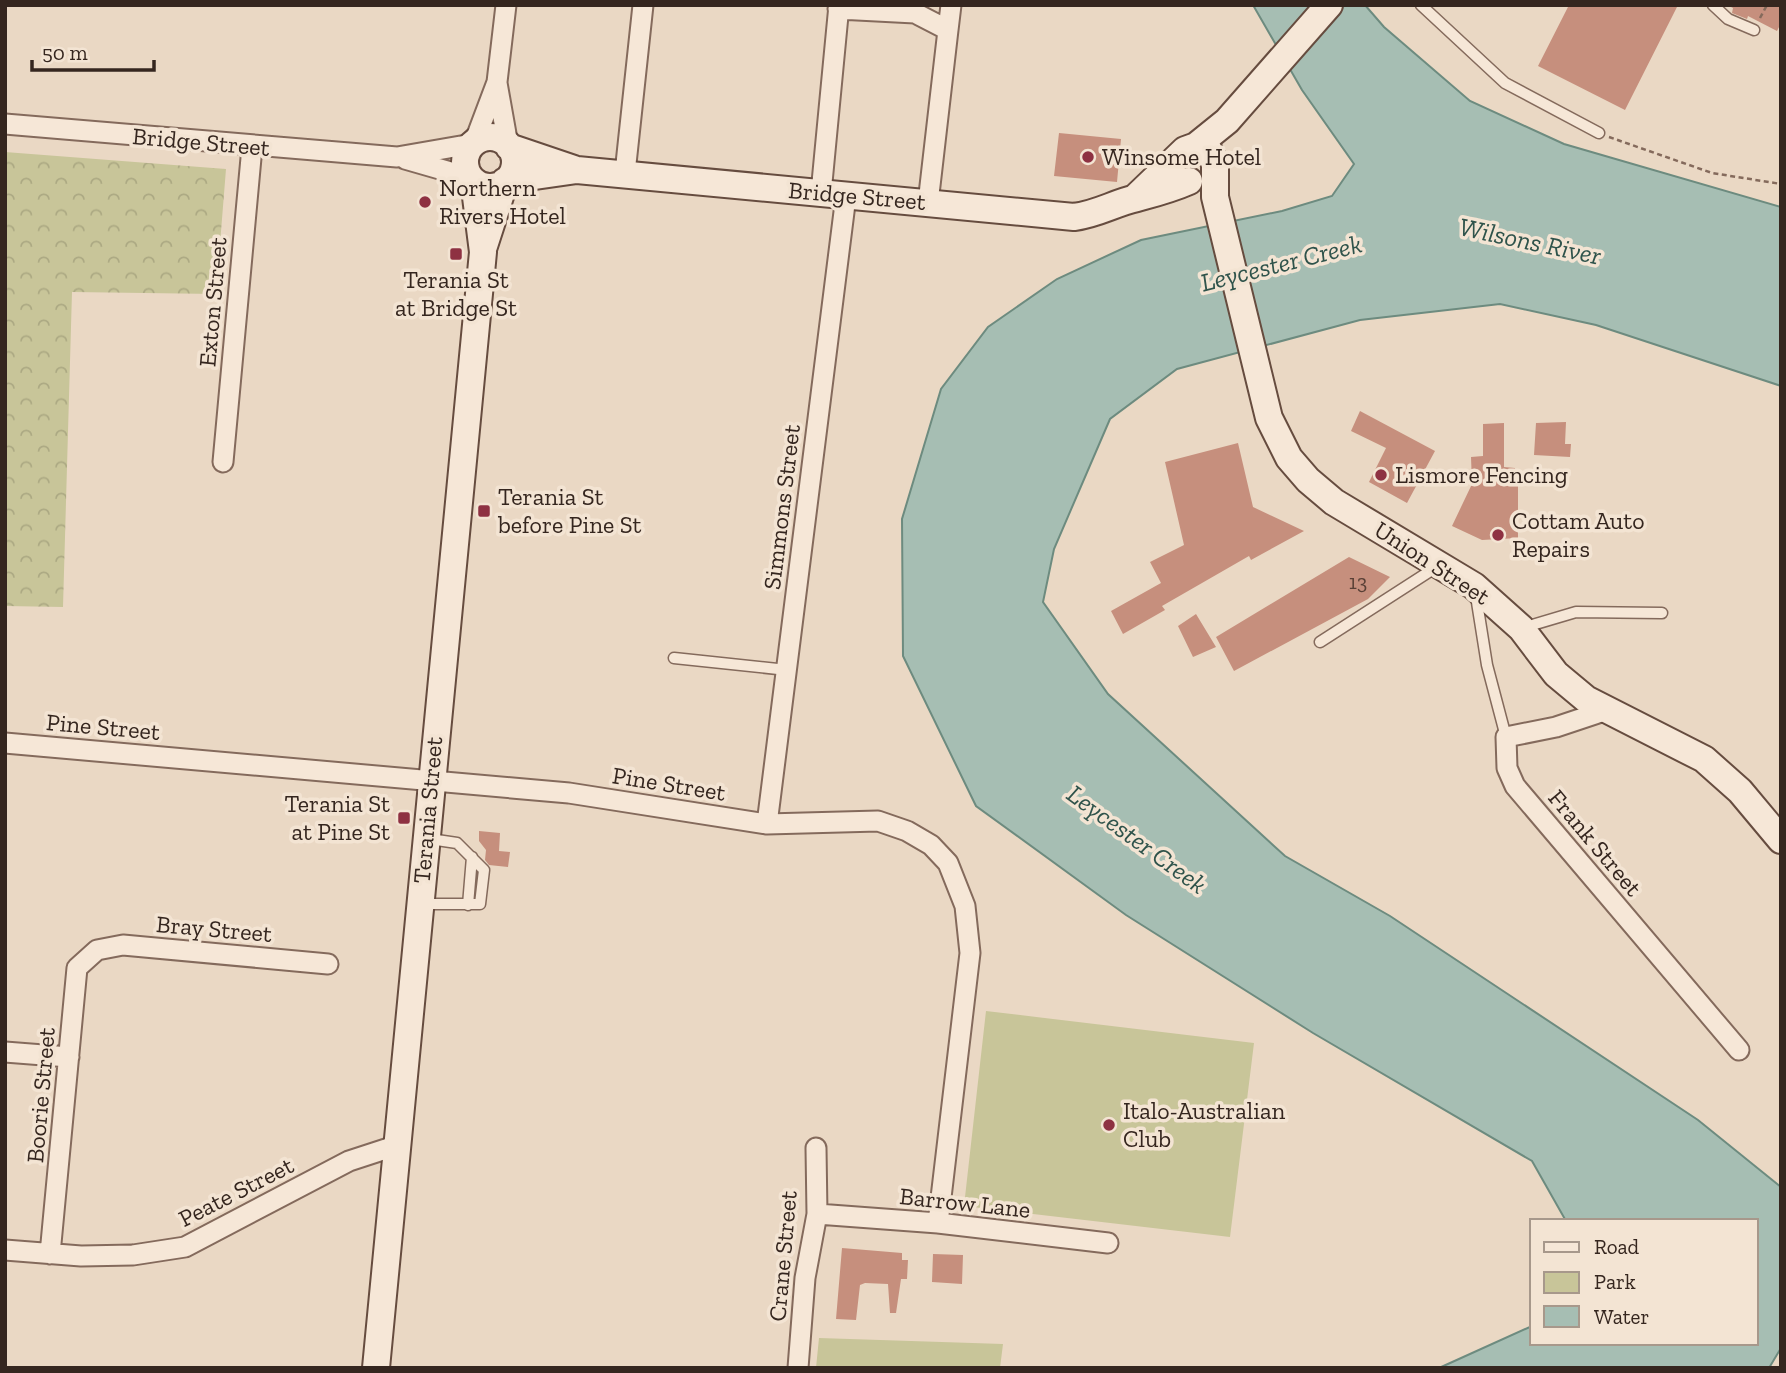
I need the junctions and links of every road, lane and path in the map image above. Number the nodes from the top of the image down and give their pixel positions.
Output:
1 (506, 5) edge
2 (643, 5) edge
3 (951, 5) edge
4 (1329, 5) edge
5 (1421, 5) edge
6 (1713, 5) edge
7 (838, 7) edge
8 (948, 30) junction
9 (1754, 30) dead end
10 (497, 82) junction
11 (5, 124) edge
12 (1599, 133) joint
13 (473, 144) junction
14 (509, 146) junction
15 (252, 147) junction
16 (397, 157) junction
17 (577, 170) junction
18 (1201, 170) junction
19 (625, 173) junction
20 (472, 180) junction
21 (506, 181) junction
22 (1781, 184) edge
23 (833, 194) junction
24 (928, 203) junction
25 (483, 252) junction
26 (223, 462) dead end
27 (1442, 564) junction
28 (1474, 586) junction
29 (1662, 613) dead end
30 (1521, 628) junction
31 (1320, 642) dead end
32 (674, 657) dead end
33 (787, 670) junction
34 (1607, 710) junction
35 (1506, 737) junction
36 (5, 743) edge
37 (431, 780) junction
38 (767, 824) junction
39 (426, 839) junction
40 (1781, 840) edge
41 (420, 904) junction
42 (97, 950) joint
43 (328, 964) dead end
44 (1739, 1050) dead end
45 (5, 1052) edge
46 (69, 1058) junction
47 (398, 1144) junction
48 (816, 1148) dead end
49 (817, 1214) junction
50 (938, 1223) junction
51 (1108, 1243) dead end
52 (5, 1250) edge
53 (50, 1254) junction
54 (376, 1368) edge
55 (798, 1368) edge

1 - 10 street
2 - 19 street
3 - 8 street
4 - 18 main road, Bridge Street
5 - 12 lane
6 - 9 lane
7 - 8 street
7 - 23 street, Simmons Street
8 - 24 street
10 - 13 street
10 - 14 street
11 - 15 street, Bridge Street
12 - 22 path
13 - 14 main road
13 - 16 street, Bridge Street
13 - 20 main road
14 - 17 main road, Bridge Street
14 - 21 main road
15 - 16 street, Bridge Street
15 - 26 street, Exton Street
16 - 20 street, Bridge Street
17 - 19 main road, Bridge Street
17 - 21 main road, Bridge Street
18 - 24 main road, Bridge Street
18 - 27 main road, Union Street
19 - 23 main road, Bridge Street
20 - 21 main road
20 - 25 main road, Terania Street
21 - 25 main road, Terania Street
23 - 24 main road, Bridge Street
23 - 33 street, Simmons Street
25 - 37 main road, Terania Street
27 - 28 main road, Union Street
27 - 31 lane
28 - 30 main road, Union Street
28 - 35 lane
29 - 30 lane
30 - 34 main road, Union Street
32 - 33 lane
33 - 38 street, Simmons Street
34 - 35 street
34 - 40 main road, Union Street
35 - 44 street, Frank Street
36 - 37 street, Pine Street
37 - 38 street, Pine Street
37 - 39 main road, Terania Street
38 - 50 street, Pine Street
39 - 41 main road, Terania Street
39 - 41 lane
41 - 47 main road, Terania Street
42 - 43 street, Bray Street
42 - 46 street, Boorie Street
45 - 46 street
46 - 53 street, Boorie Street
47 - 53 street, Peate Street
47 - 54 main road, Terania Street
48 - 49 street, Crane Street
49 - 50 street, Barrow Lane
49 - 55 street, Crane Street
50 - 51 street, Barrow Lane
52 - 53 street, Peate Street

